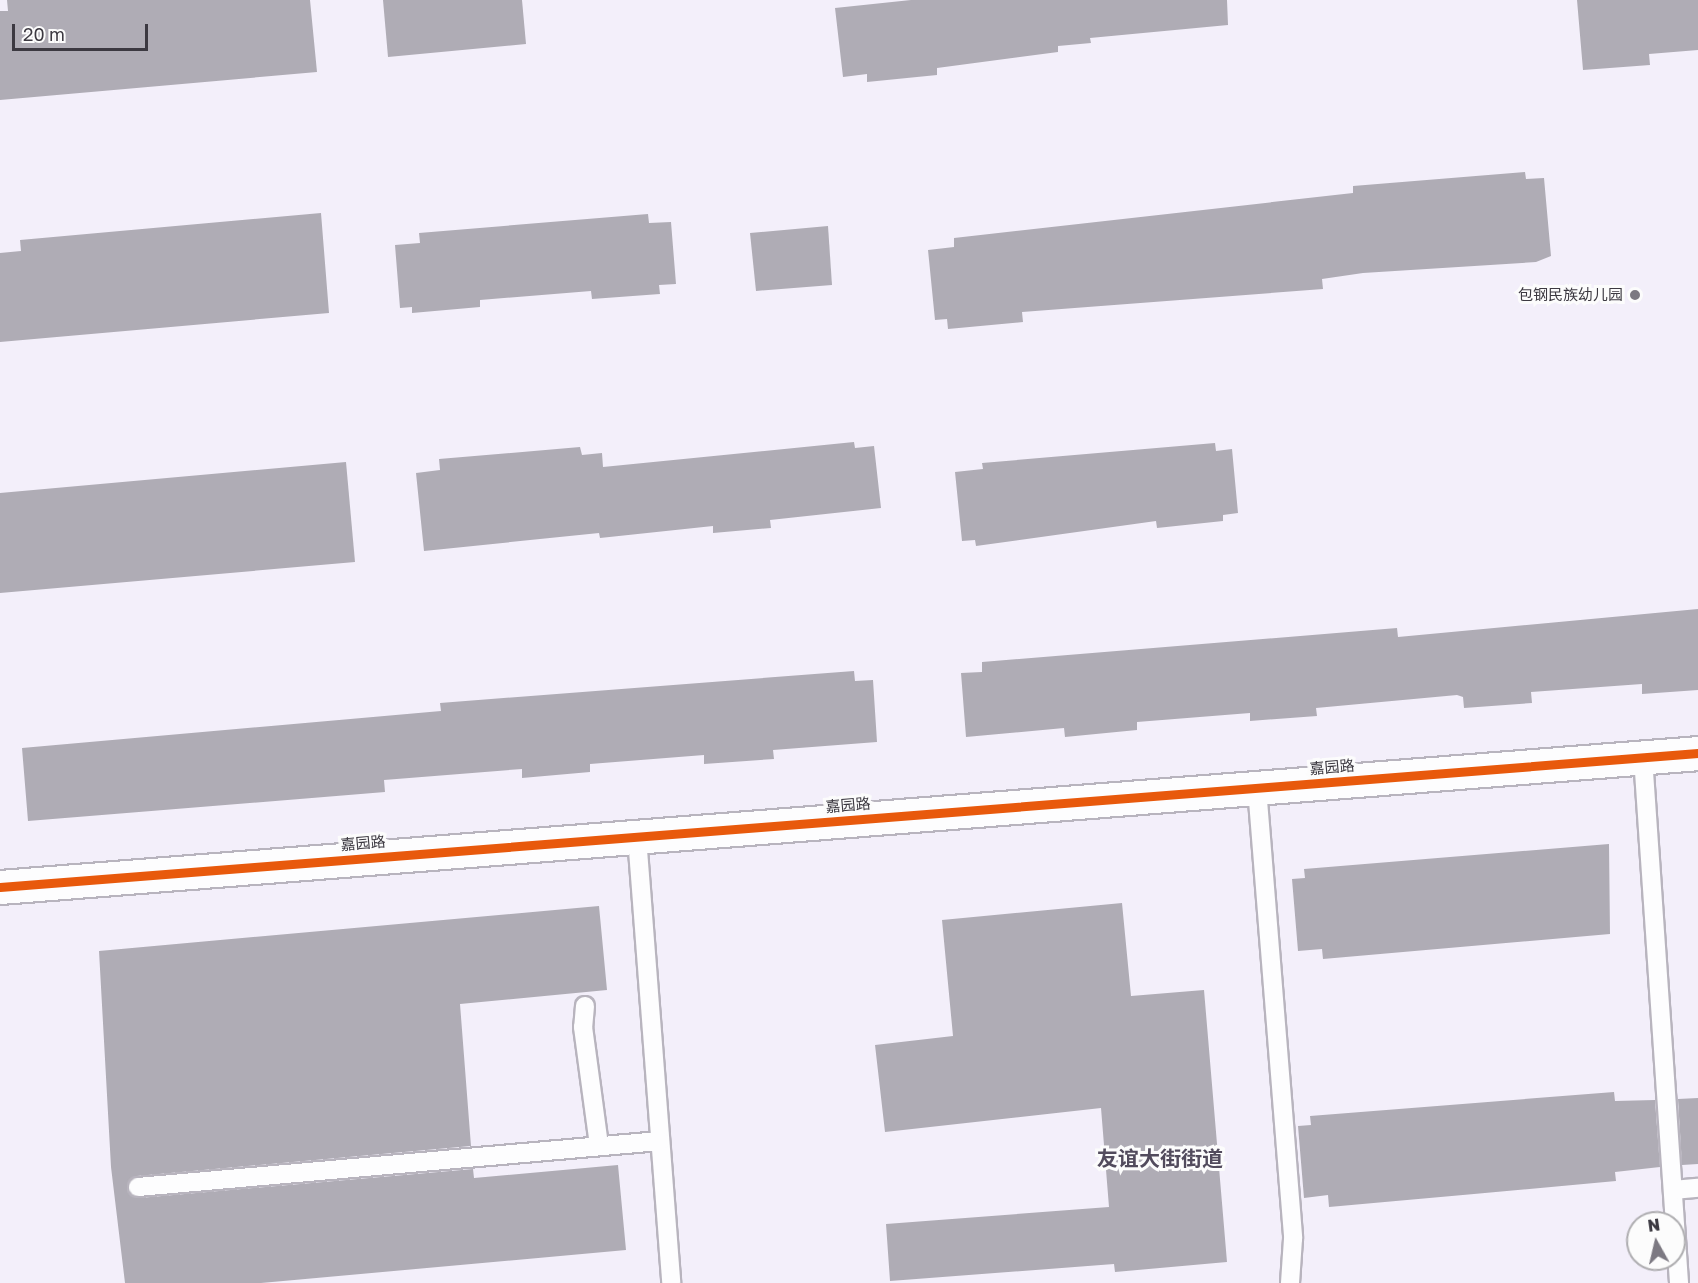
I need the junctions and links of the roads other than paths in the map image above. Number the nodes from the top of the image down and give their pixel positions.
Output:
1 (1698, 753) edge
2 (1643, 757) junction
3 (1257, 788) junction
4 (638, 837) junction
5 (0, 887) edge
6 (585, 1006) dead end
7 (660, 1141) junction
8 (599, 1146) junction
9 (138, 1187) dead end
10 (1698, 1188) edge
11 (1673, 1190) junction
12 (671, 1283) edge
13 (1290, 1283) edge
14 (1679, 1283) edge

1 - 2 street, 嘉园路
2 - 3 street, 嘉园路
2 - 11 lane
3 - 4 street, 嘉园路
3 - 13 lane
4 - 5 street, 嘉园路
4 - 7 lane
6 - 8 lane
7 - 8 lane
7 - 12 lane
8 - 9 lane
10 - 11 lane
11 - 14 lane

